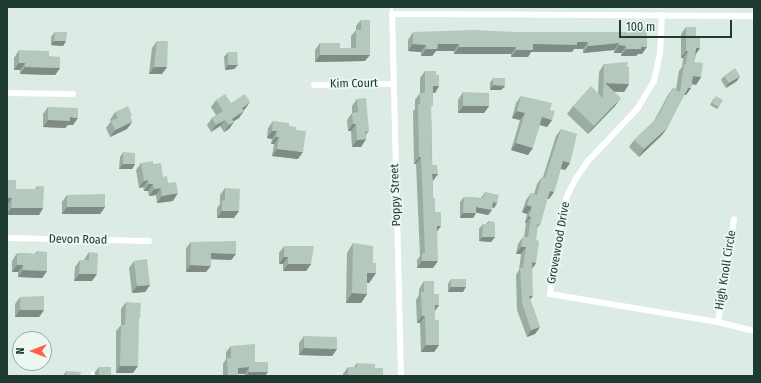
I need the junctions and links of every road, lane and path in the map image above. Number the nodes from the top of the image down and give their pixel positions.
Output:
1 (390, 7) edge
2 (392, 14) junction
3 (662, 15) junction
4 (754, 16) edge
5 (393, 84) junction
6 (314, 85) dead end
7 (7, 93) edge
8 (73, 94) dead end
9 (734, 219) dead end
10 (7, 238) edge
11 (149, 241) dead end
12 (718, 322) junction
13 (754, 331) edge
14 (92, 372) dead end
15 (92, 376) edge
16 (401, 376) edge

1 - 2 lane
2 - 3 street
2 - 5 street, Poppy Street
3 - 4 street
3 - 12 street, Grovewood Drive
5 - 6 street, Kim Court
5 - 16 street, Poppy Street
7 - 8 street
9 - 12 street, High Knoll Circle
10 - 11 street, Devon Road
12 - 13 street, Grovewood Drive
14 - 15 lane

